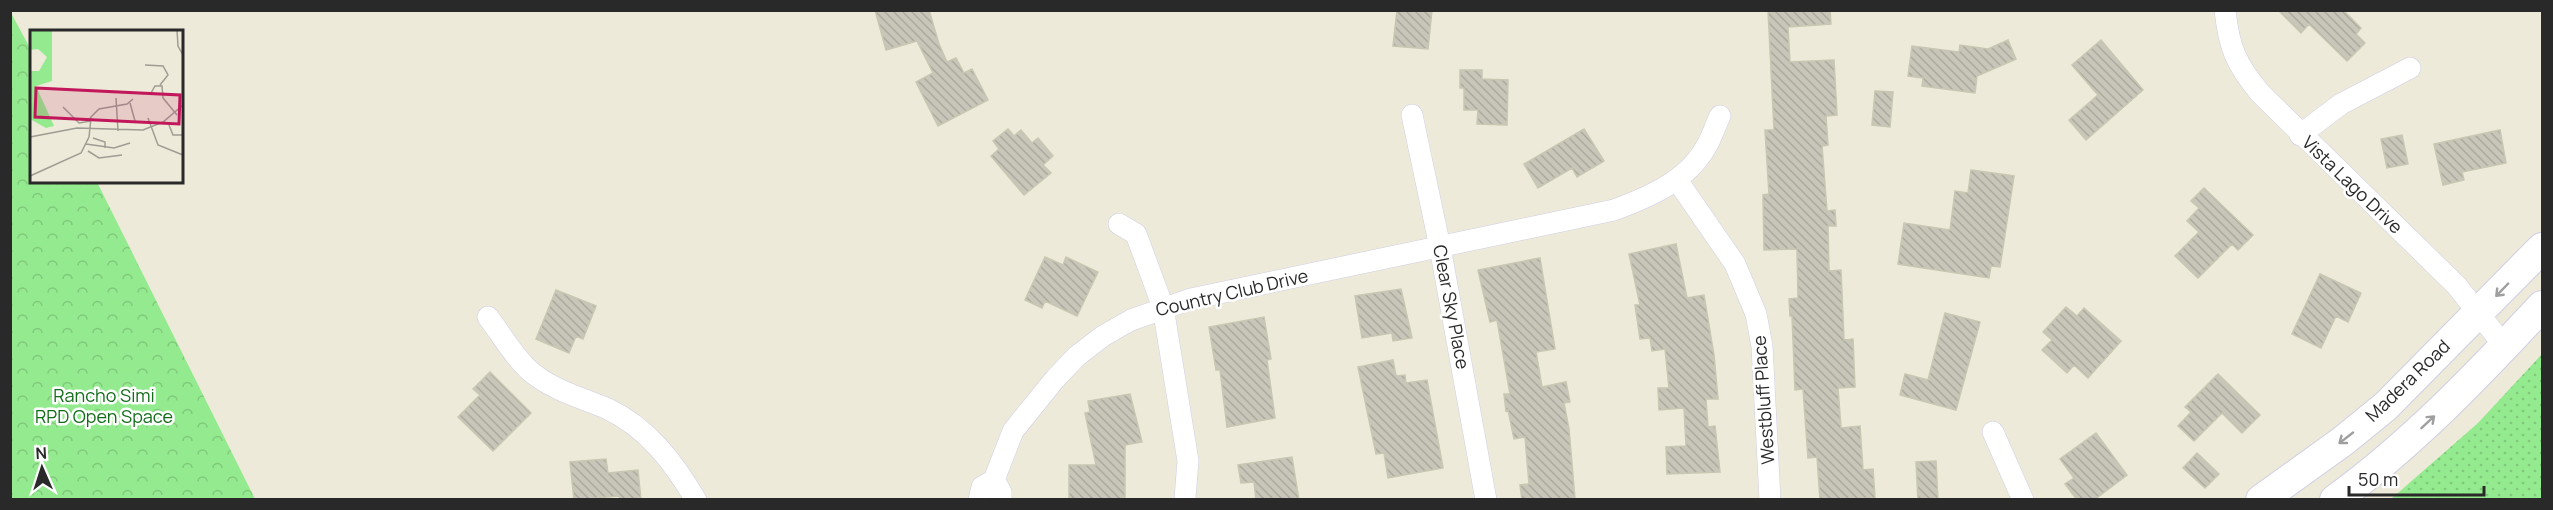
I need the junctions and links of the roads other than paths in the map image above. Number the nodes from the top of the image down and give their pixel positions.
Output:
1 (2225, 10) edge
2 (2410, 68) dead end
3 (1412, 115) dead end
4 (1720, 116) dead end
5 (2300, 135) junction
6 (1677, 180) junction
7 (1119, 224) dead end
8 (1440, 247) junction
9 (2542, 248) edge
10 (2542, 306) edge
11 (1164, 307) junction
12 (2479, 314) junction
13 (488, 317) dead end
14 (2505, 347) junction
15 (1992, 432) dead end
16 (998, 490) edge
17 (1185, 498) dead end
18 (696, 500) edge
19 (979, 500) edge
20 (1486, 500) edge
21 (1770, 500) edge
22 (2023, 500) edge
23 (2261, 500) edge
24 (2335, 500) edge

1 - 5 street, Vista Lago Drive
2 - 5 street
3 - 8 street, Clear Sky Place
4 - 6 street, Country Club Drive
5 - 12 street, Vista Lago Drive
6 - 8 street, Country Club Drive
6 - 21 street, Westbluff Place
7 - 11 street
8 - 11 street, Country Club Drive
8 - 20 street, Clear Sky Place
9 -> 12 main road, Madera Road
10 - 14 main road
11 - 16 street, Country Club Drive
11 - 17 street
12 - 14 street, Vista Lago Drive
12 -> 23 main road, Madera Road
13 - 18 street
24 -> 14 main road
15 - 22 street
16 - 19 street, Country Club Drive

